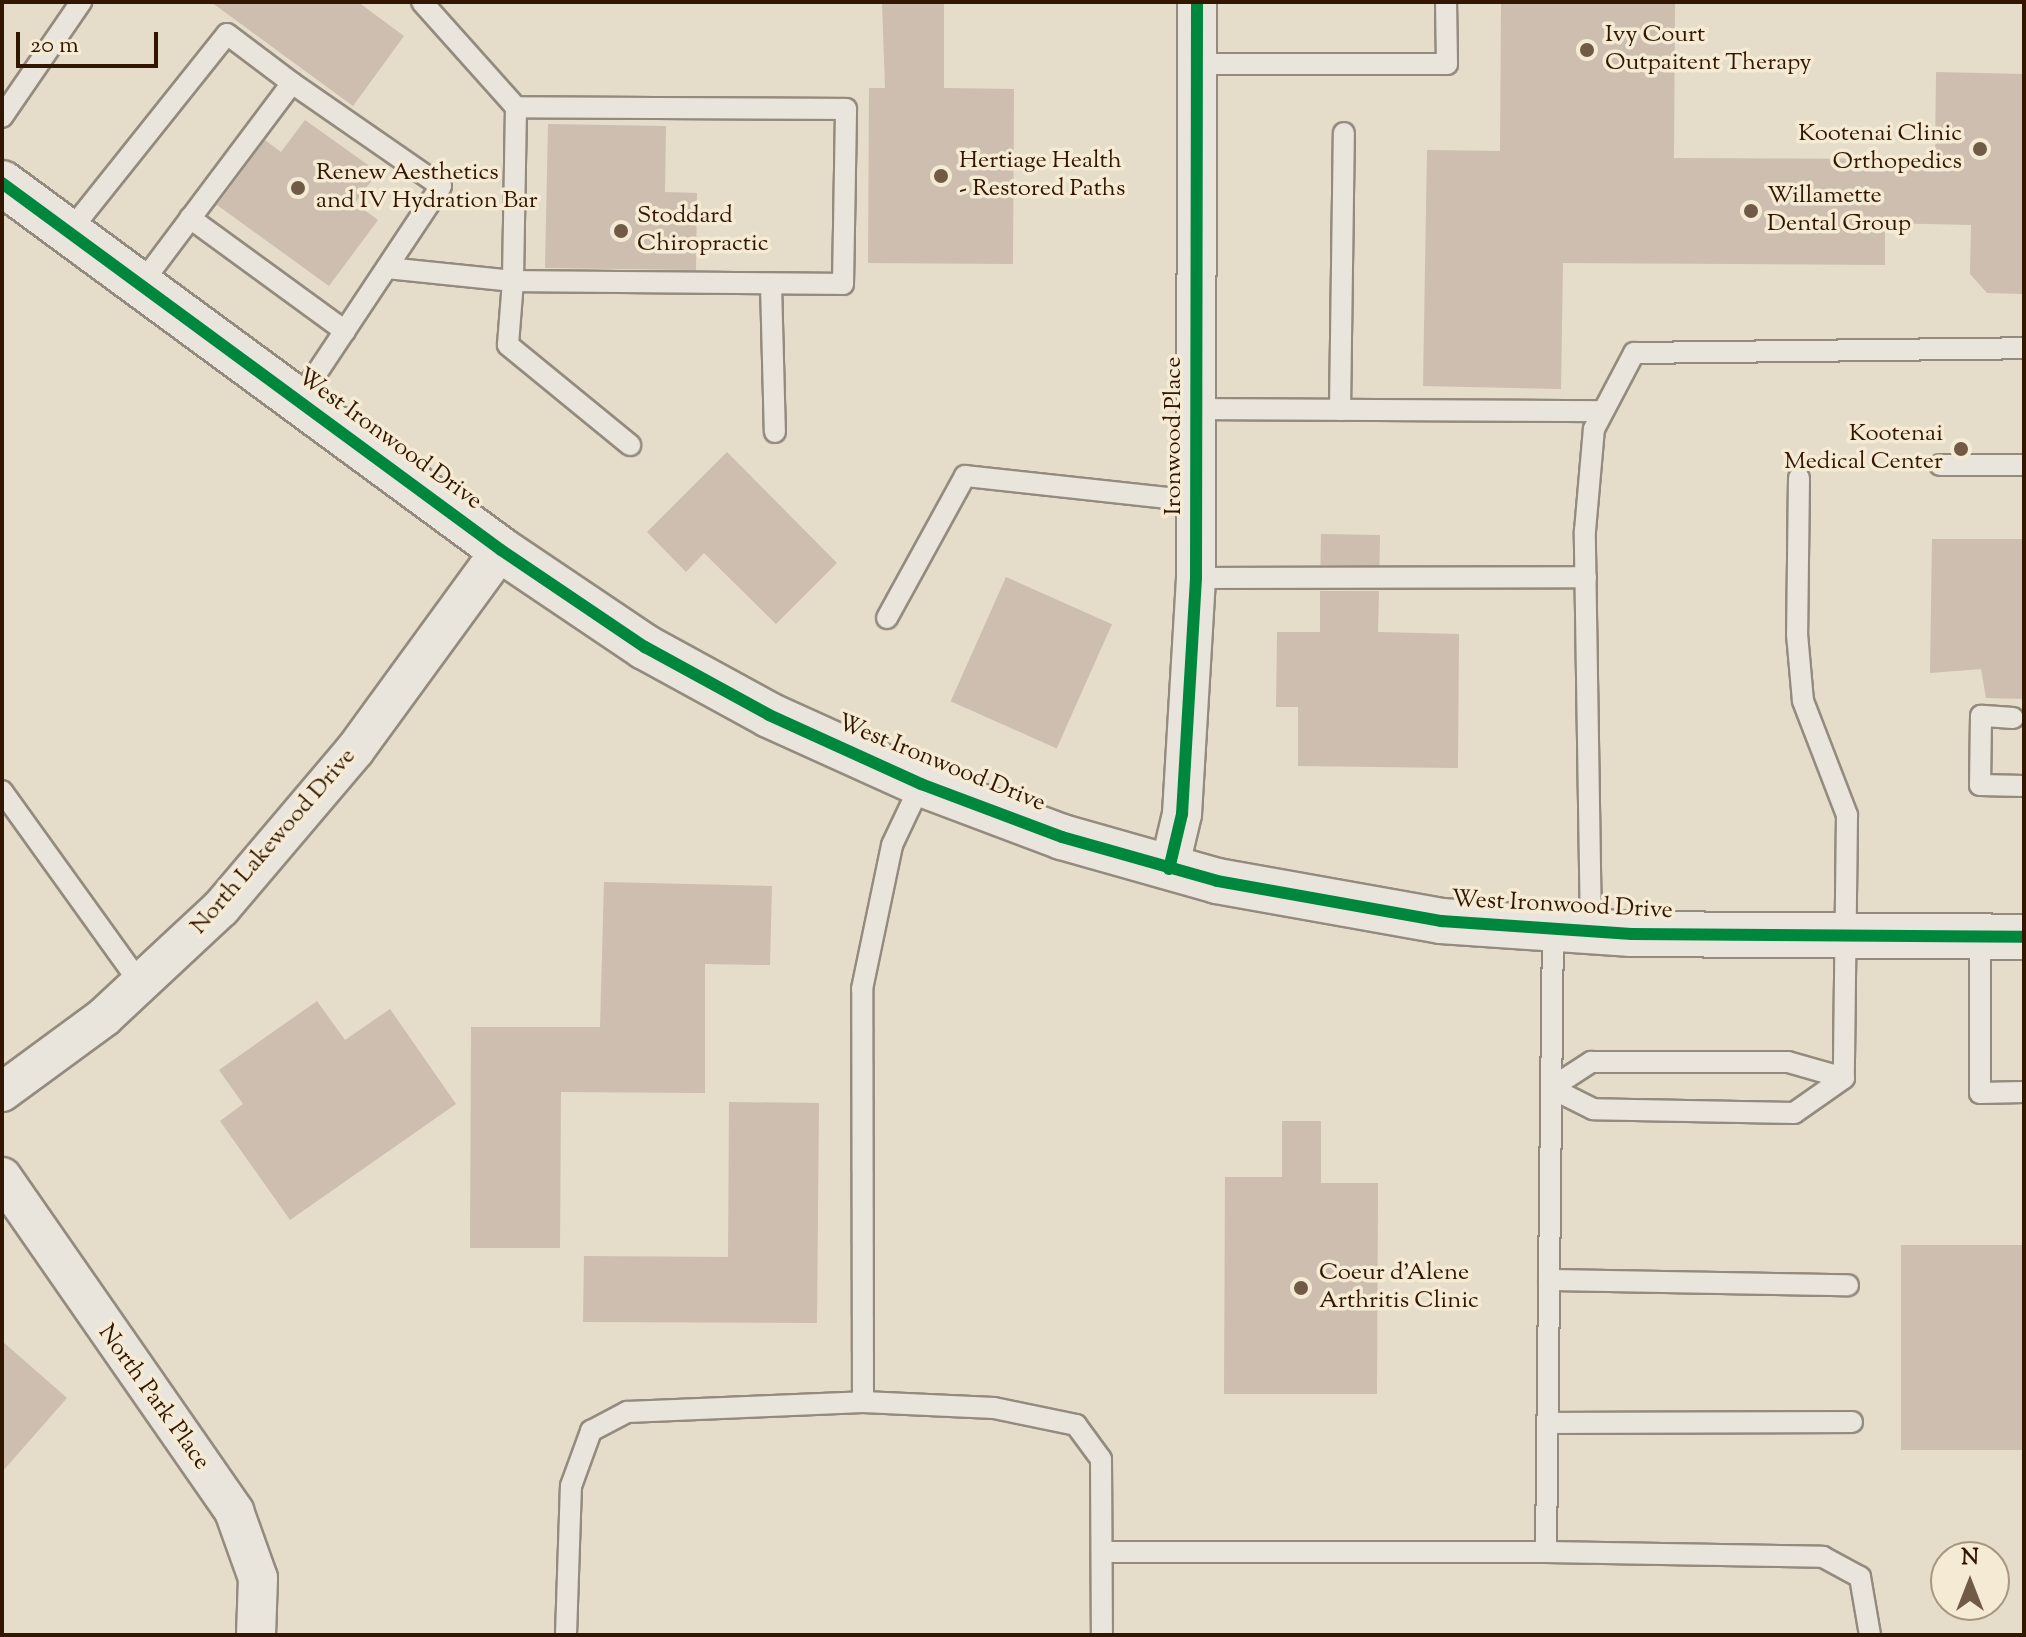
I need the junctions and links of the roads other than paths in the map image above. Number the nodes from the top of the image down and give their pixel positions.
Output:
1 (81, 2) edge
2 (422, 2) edge
3 (1197, 2) edge
4 (1446, 2) edge
5 (1197, 64) junction
6 (292, 83) junction
7 (516, 107) junction
8 (2, 117) edge
9 (1344, 133) dead end
10 (2, 183) edge
11 (190, 218) junction
12 (69, 232) junction
13 (387, 268) junction
14 (513, 281) junction
15 (141, 284) junction
16 (771, 284) junction
17 (345, 331) junction
18 (2024, 348) edge
19 (299, 400) junction
20 (1198, 409) junction
21 (1340, 410) junction
22 (1602, 411) junction
23 (775, 432) dead end
24 (630, 445) dead end
25 (1940, 465) dead end
26 (2024, 465) edge
27 (1799, 478) dead end
28 (1197, 501) junction
29 (501, 550) junction
30 (1586, 577) junction
31 (1196, 578) junction
32 (887, 618) dead end
33 (2013, 718) dead end
34 (921, 784) junction
35 (2024, 786) edge
36 (2, 791) edge
37 (1169, 869) junction
38 (1572, 930) junction
39 (1980, 937) junction
40 (2024, 937) edge
41 (1846, 938) junction
42 (140, 983) junction
43 (1844, 1078) junction
44 (1551, 1088) junction
45 (2, 1092) edge
46 (2024, 1092) edge
47 (2, 1177) edge
48 (1549, 1280) junction
49 (1848, 1285) dead end
50 (863, 1402) junction
51 (1852, 1422) dead end
52 (1547, 1423) junction
53 (1106, 1552) junction
54 (1546, 1552) junction
55 (256, 1635) edge
56 (566, 1635) edge
57 (1102, 1635) edge
58 (1870, 1635) edge

1 - 8 lane
2 - 7 lane
3 - 5 street, Ironwood Place
4 - 5 lane
5 - 20 street, Ironwood Place
6 - 11 lane
6 - 12 lane
6 - 13 lane
7 - 14 lane
7 - 16 lane
9 - 21 lane
10 - 12 street, West Ironwood Drive
11 - 15 lane
11 - 17 lane
12 - 15 street, West Ironwood Drive
13 - 14 lane
13 - 17 lane
14 - 16 lane
14 - 24 lane
15 - 19 street, West Ironwood Drive
16 - 23 lane
17 - 19 lane
18 - 22 lane
19 - 29 street, West Ironwood Drive
20 - 21 lane
20 - 28 street, Ironwood Place
21 - 22 lane
22 - 30 lane
25 - 26 lane
27 - 41 lane
28 - 31 street, Ironwood Place
28 - 32 lane
29 - 34 street, West Ironwood Drive
29 - 42 street, North Lakewood Drive
30 - 31 lane
30 - 38 lane
31 - 37 street, Ironwood Place
33 - 35 lane
34 - 37 street, West Ironwood Drive
34 - 50 lane
36 - 42 lane
37 - 38 street, West Ironwood Drive
38 - 41 street, West Ironwood Drive
38 - 44 lane
39 - 40 street, West Ironwood Drive
39 - 41 street, West Ironwood Drive
39 - 46 lane
41 - 43 lane
42 - 45 street, North Lakewood Drive
43 - 44 lane
43 - 44 lane
44 - 48 lane
47 - 55 street, North Park Place
48 - 49 lane
48 - 52 lane
50 - 53 lane
50 - 56 lane
51 - 52 lane
52 - 54 lane
53 - 54 lane
53 - 57 lane
54 - 58 lane

